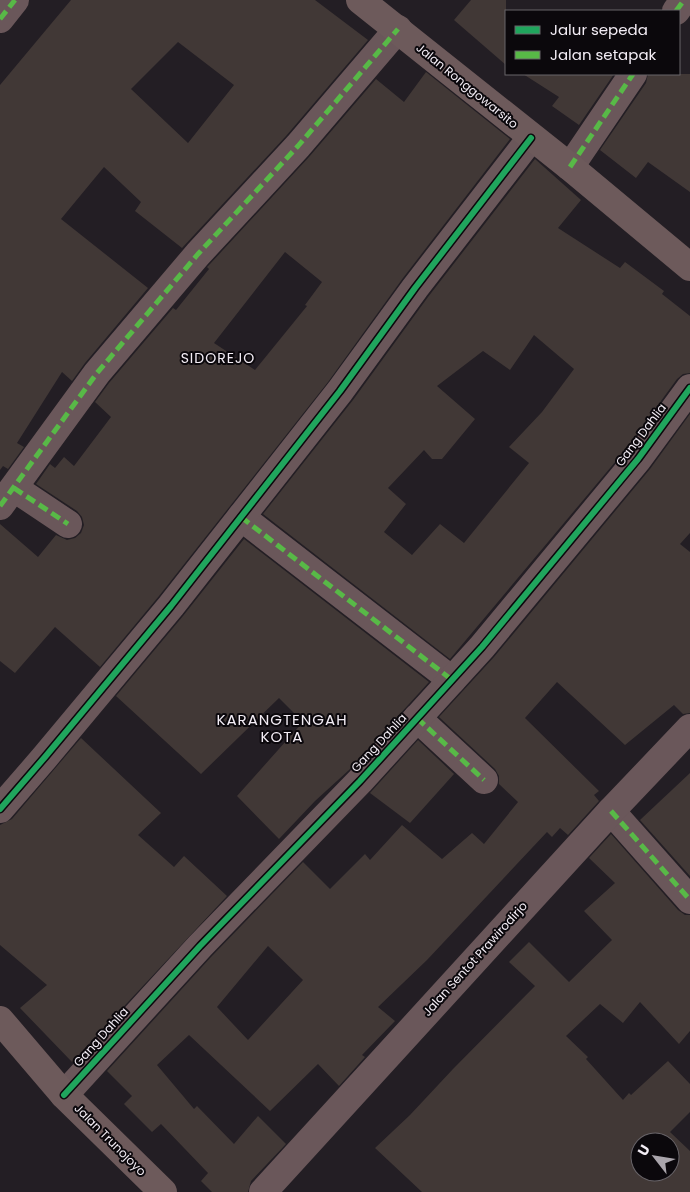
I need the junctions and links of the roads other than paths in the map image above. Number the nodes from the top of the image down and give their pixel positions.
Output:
1 (15, 0) edge
2 (360, 0) edge
3 (0, 19) edge
4 (398, 29) junction
5 (632, 75) edge
6 (531, 138) junction
7 (570, 167) junction
8 (690, 267) edge
9 (690, 388) edge
10 (7, 497) edge
11 (241, 517) junction
12 (68, 524) dead end
13 (452, 680) junction
14 (417, 718) junction
15 (690, 728) edge
16 (484, 780) dead end
17 (0, 808) edge
18 (611, 811) junction
19 (690, 900) edge
20 (0, 1020) edge
21 (64, 1095) junction
22 (163, 1192) edge
23 (263, 1192) edge

1 - 3 street
2 - 4 street, Jalan Ronggowarsito
4 - 6 street, Jalan Ronggowarsito
4 - 10 street
5 - 7 street
6 - 7 street, Jalan Ronggowarsito
6 - 11 street
7 - 8 street, Jalan Ronggowarsito
9 - 13 street, Gang Dahlia
10 - 12 street
11 - 13 street
11 - 17 street
13 - 14 street, Gang Dahlia
14 - 16 street
14 - 21 street, Gang Dahlia
15 - 18 street, Jalan Sentot Prawirodirjo
18 - 19 street
18 - 23 street, Jalan Sentot Prawirodirjo
20 - 21 street, Jalan Trunojoyo
21 - 22 street, Jalan Trunojoyo

